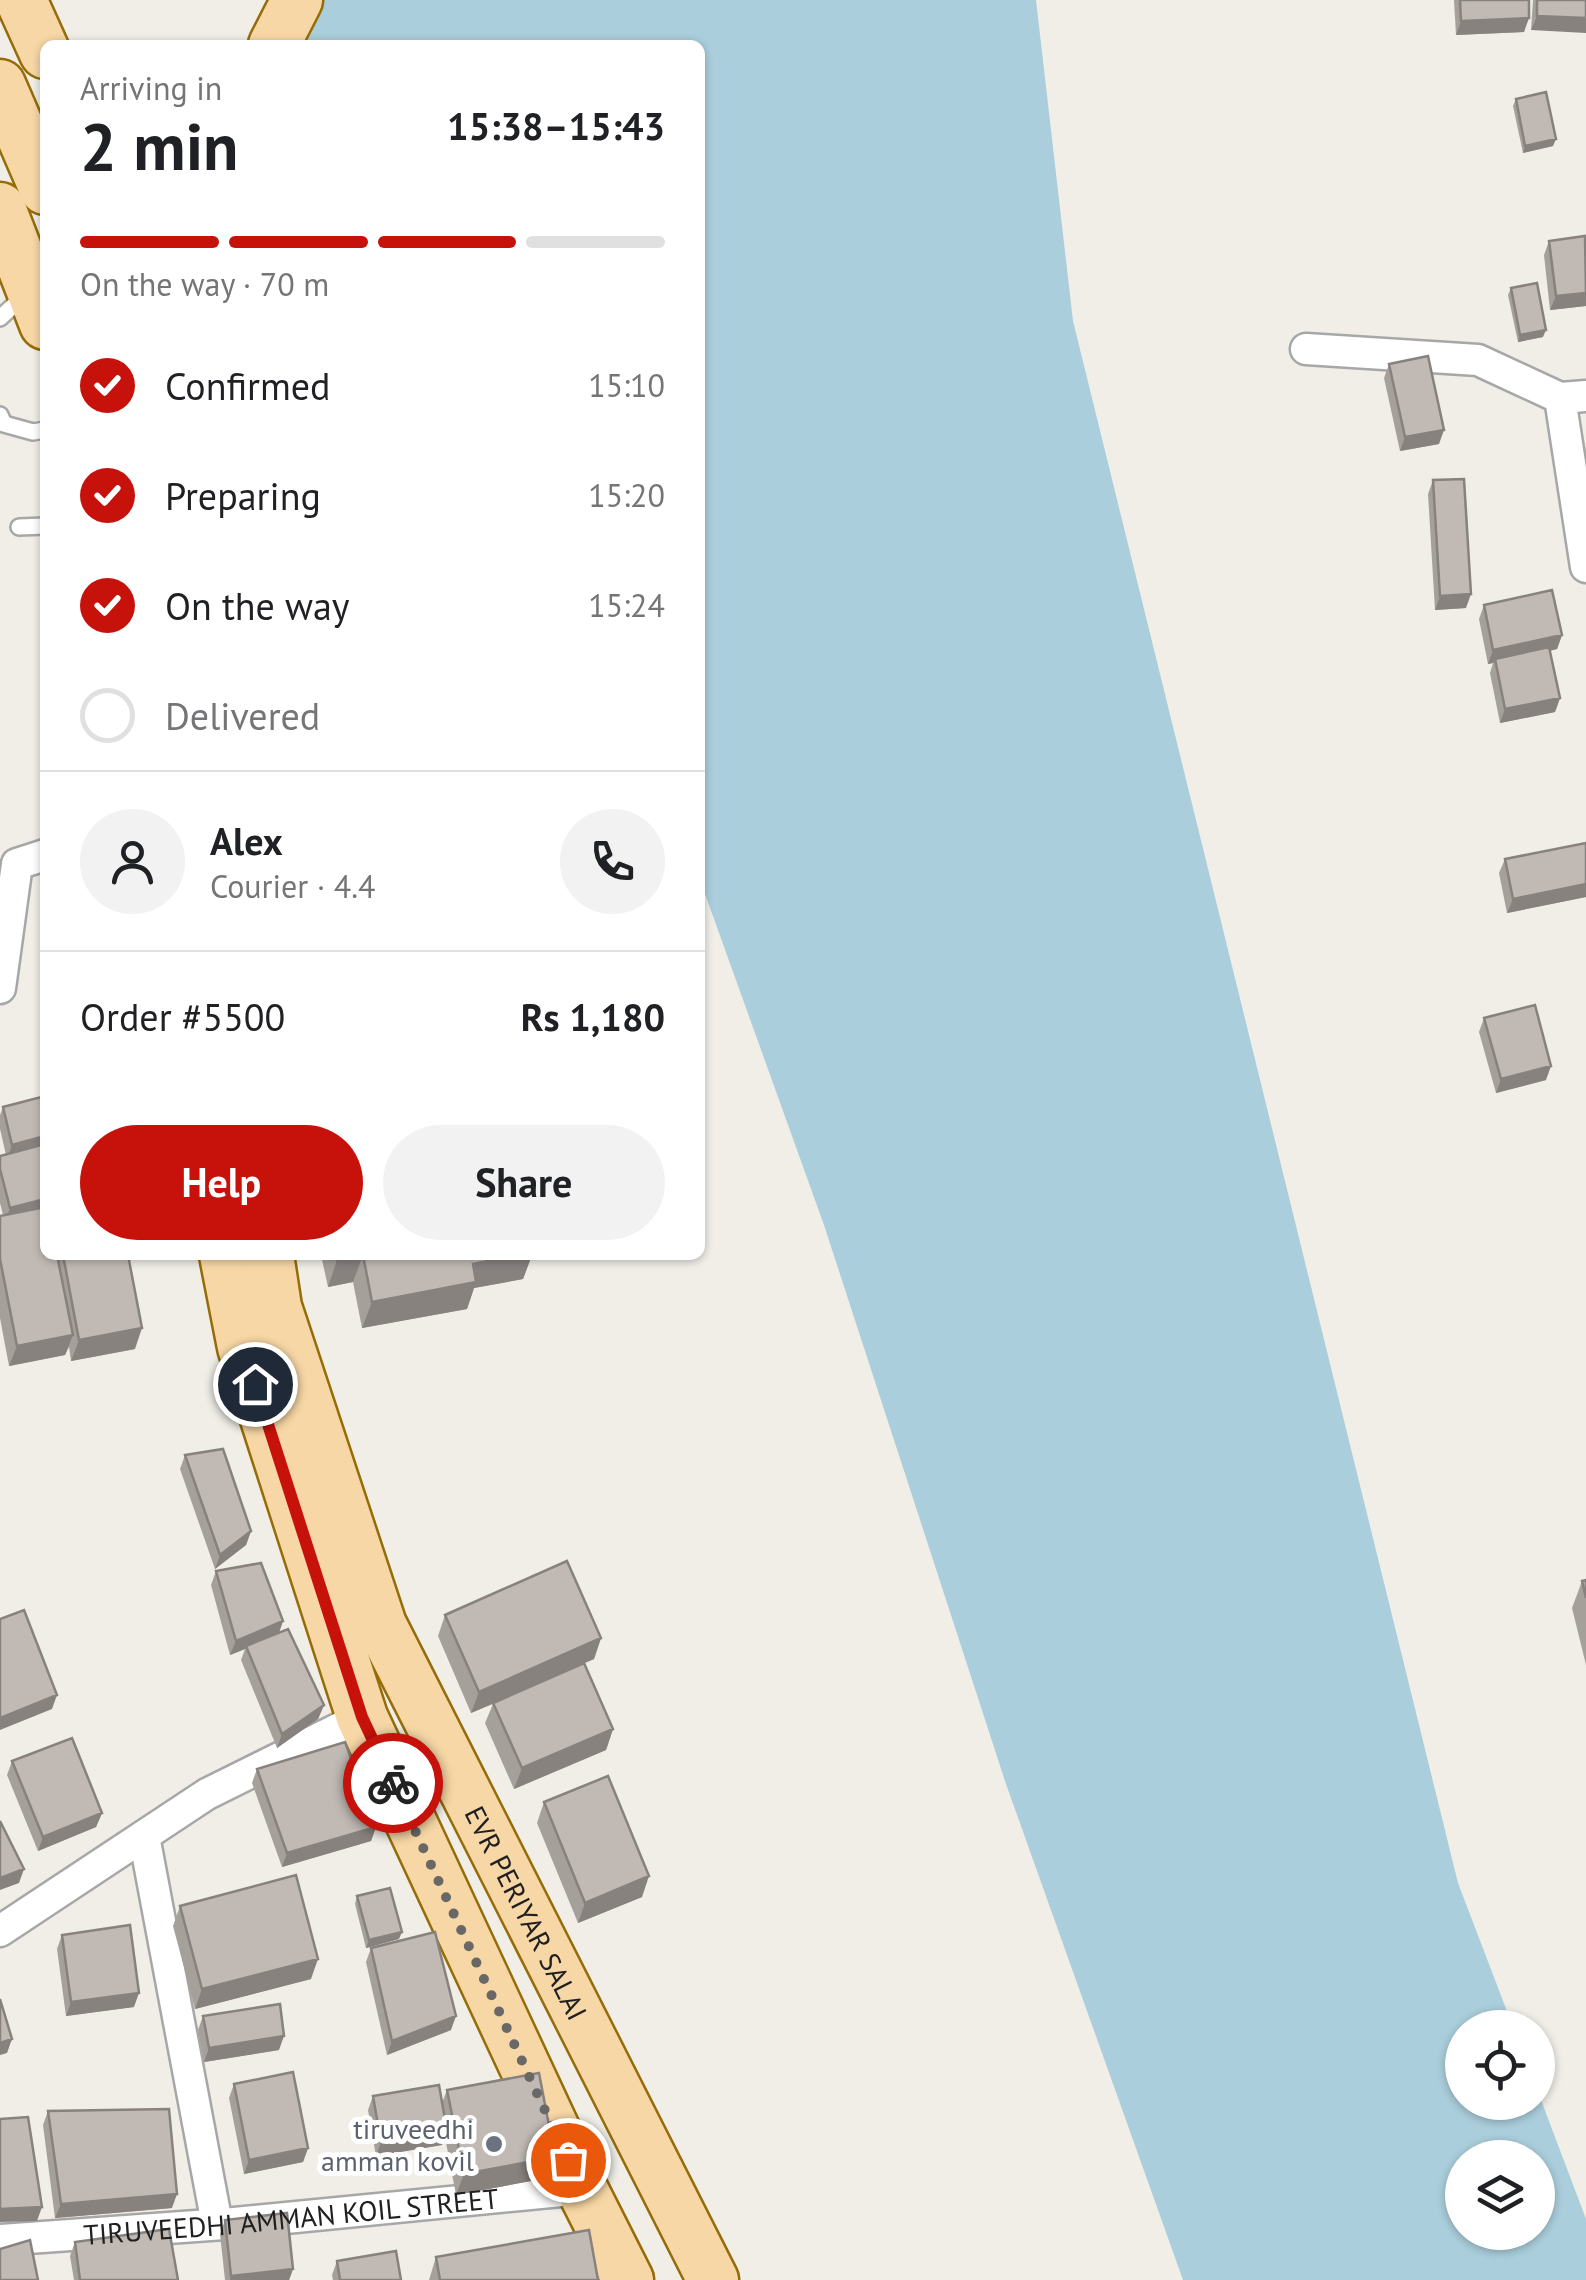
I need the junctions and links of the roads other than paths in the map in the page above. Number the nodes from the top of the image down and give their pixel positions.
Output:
1 (21, 0) edge
2 (297, 0) edge
3 (277, 40) edge
4 (40, 42) edge
5 (0, 85) edge
6 (40, 177) edge
7 (1306, 349) dead end
8 (1573, 397) edge
9 (0, 415) edge
10 (40, 431) edge
11 (40, 526) edge
12 (19, 527) dead end
13 (1586, 567) edge
14 (40, 857) edge
15 (0, 988) edge
16 (226, 1260) edge
17 (269, 1260) edge
18 (362, 1717) junction
19 (144, 1836) junction
20 (0, 1931) edge
21 (582, 2189) junction
22 (217, 2224) junction
23 (0, 2240) edge
24 (628, 2280) edge
25 (713, 2280) edge

1 - 4 main road
2 - 3 main road
5 - 6 main road
7 - 8 street
8 - 13 street
9 - 10 lane
11 - 12 lane
14 - 15 street
16 - 18 main road
17 - 25 main road, EVR PERIYAR SALAI
18 - 19 street
18 - 21 main road
19 - 20 street
19 - 22 street
21 - 22 street, TIRUVEEDHI AMMAN KOIL STREET
21 - 24 main road
22 - 23 street, TIRUVEEDHI AMMAN KOIL STREET

